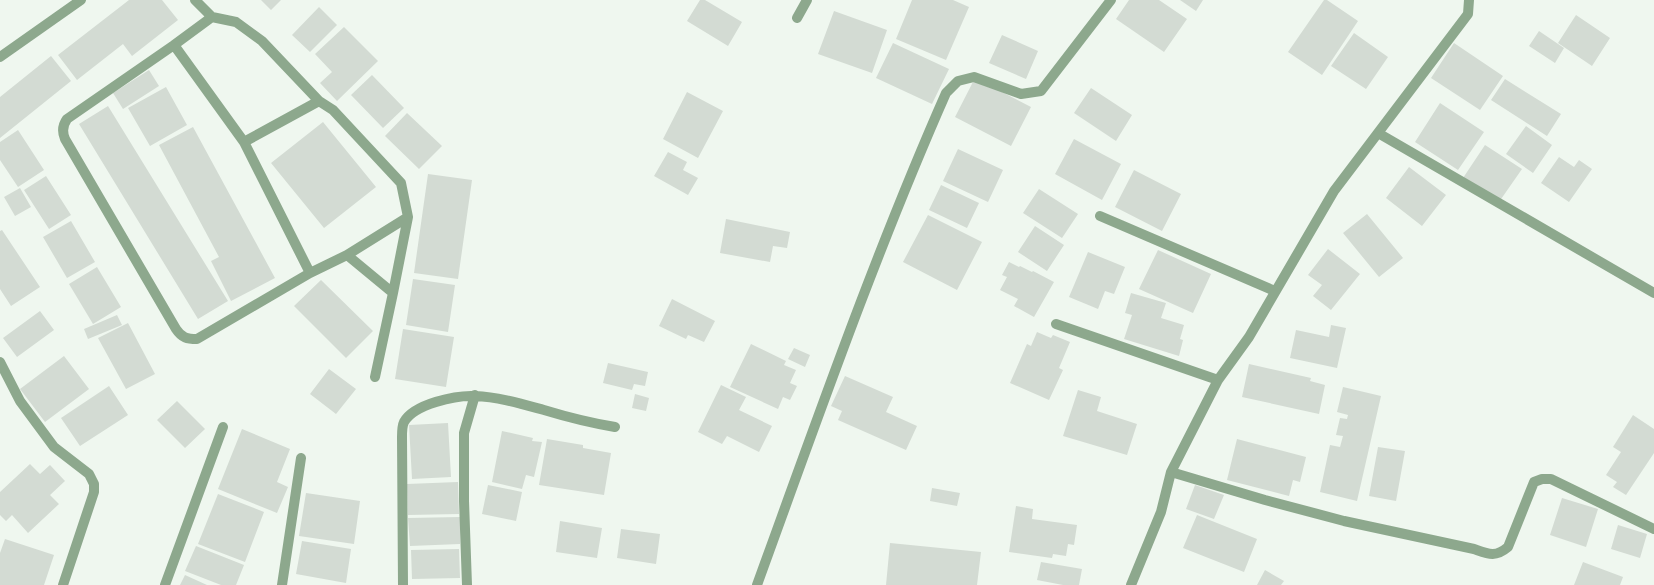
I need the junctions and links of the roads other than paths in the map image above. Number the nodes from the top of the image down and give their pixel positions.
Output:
1 (81, 0) edge
2 (195, 0) edge
3 (807, 0) edge
4 (1111, 0) edge
5 (1469, 0) edge
6 (212, 16) junction
7 (797, 18) dead end
8 (174, 45) junction
9 (0, 57) edge
10 (319, 100) junction
11 (1378, 133) junction
12 (244, 142) junction
13 (1100, 216) dead end
14 (408, 217) junction
15 (347, 256) junction
16 (310, 273) junction
17 (1275, 291) junction
18 (393, 293) junction
19 (1654, 294) edge
20 (1056, 324) dead end
21 (0, 362) edge
22 (375, 377) dead end
23 (1218, 380) junction
24 (475, 396) junction
25 (223, 427) dead end
26 (615, 427) dead end
27 (300, 458) dead end
28 (1171, 472) junction
29 (1654, 529) edge
30 (63, 585) edge
31 (165, 585) edge
32 (282, 585) edge
33 (403, 585) edge
34 (467, 585) edge
35 (757, 585) edge
36 (1131, 585) edge

1 - 9 street
2 - 6 street
3 - 7 street
4 - 35 street
5 - 11 street
6 - 8 street
6 - 10 street
8 - 12 street
8 - 16 street
10 - 12 street
10 - 14 street
11 - 17 street
11 - 19 street
12 - 16 street
13 - 17 street
14 - 15 street
14 - 18 street
15 - 16 street
15 - 18 street
17 - 23 street
18 - 22 street
20 - 23 street
21 - 30 street
23 - 28 street
24 - 26 street
24 - 33 street
24 - 34 street
25 - 31 street
27 - 32 street
28 - 29 street
28 - 36 street

